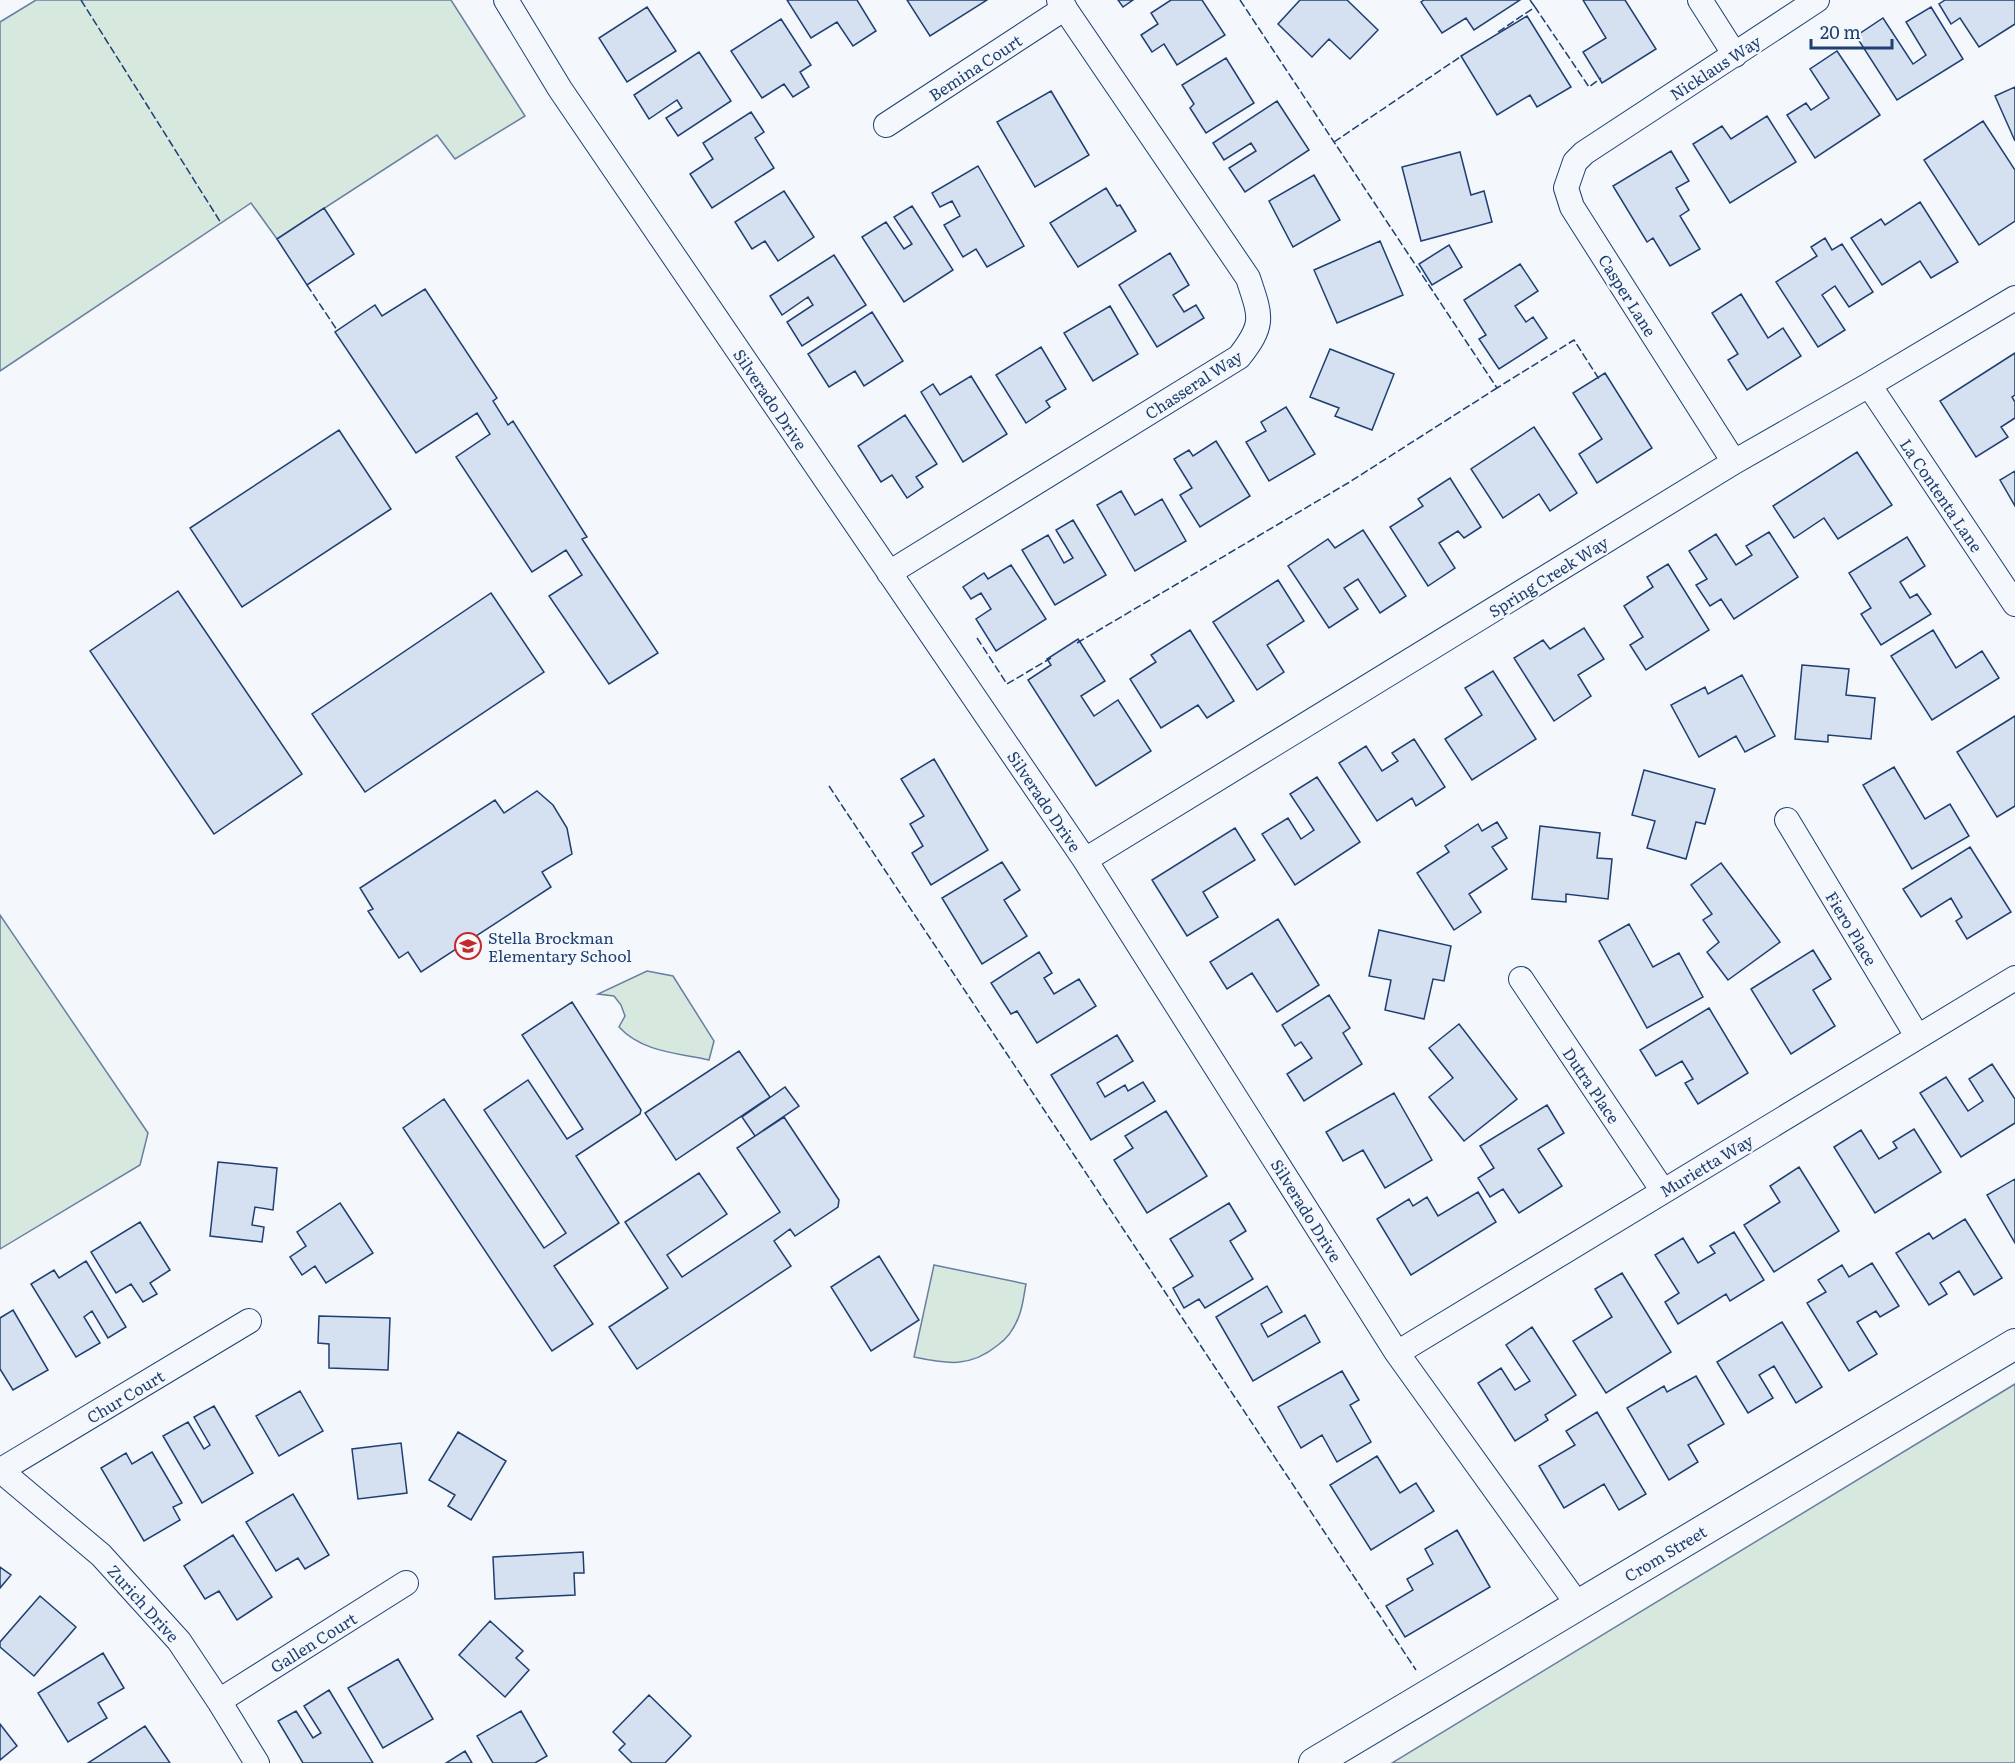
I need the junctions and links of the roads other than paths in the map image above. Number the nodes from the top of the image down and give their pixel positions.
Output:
1 (506, 0) edge
2 (1700, 0) edge
3 (1817, 0) edge
4 (1062, 4) edge
5 (1735, 55) junction
6 (886, 125) dead end
7 (1613, 134) joint
8 (2015, 298) edge
9 (1869, 385) junction
10 (1734, 462) junction
11 (889, 573) junction
12 (2015, 604) edge
13 (1787, 819) dead end
14 (1085, 860) junction
15 (2015, 978) edge
16 (1521, 979) dead end
17 (1917, 1036) junction
18 (1663, 1191) junction
19 (249, 1321) dead end
20 (2015, 1344) edge
21 (1397, 1353) junction
22 (0, 1470) edge
23 (406, 1583) dead end
24 (1578, 1605) junction
25 (219, 1701) junction
26 (257, 1763) edge
27 (1314, 1763) edge

1 - 11 street, Silverado Drive
2 - 5 street
3 - 5 street, Nicklaus Way
4 - 6 street, Bemina Court
4 - 11 street, Chasseral Way
5 - 7 street, Nicklaus Way
7 - 10 street, Casper Lane
8 - 9 street, Spring Creek Way
9 - 10 street, Spring Creek Way
9 - 12 street, La Contenta Lane
10 - 14 street, Spring Creek Way
11 - 14 street, Silverado Drive
13 - 17 street, Fiero Place
14 - 21 street, Silverado Drive
15 - 17 street, Murietta Way
16 - 18 street, Dutra Place
17 - 18 street, Murietta Way
18 - 21 street, Murietta Way
19 - 22 street, Chur Court
20 - 24 street, Crom Street
21 - 24 street, Silverado Drive
22 - 25 street, Zurich Drive
23 - 25 street, Gallen Court
24 - 27 street, Crom Street
25 - 26 street, Zurich Drive

